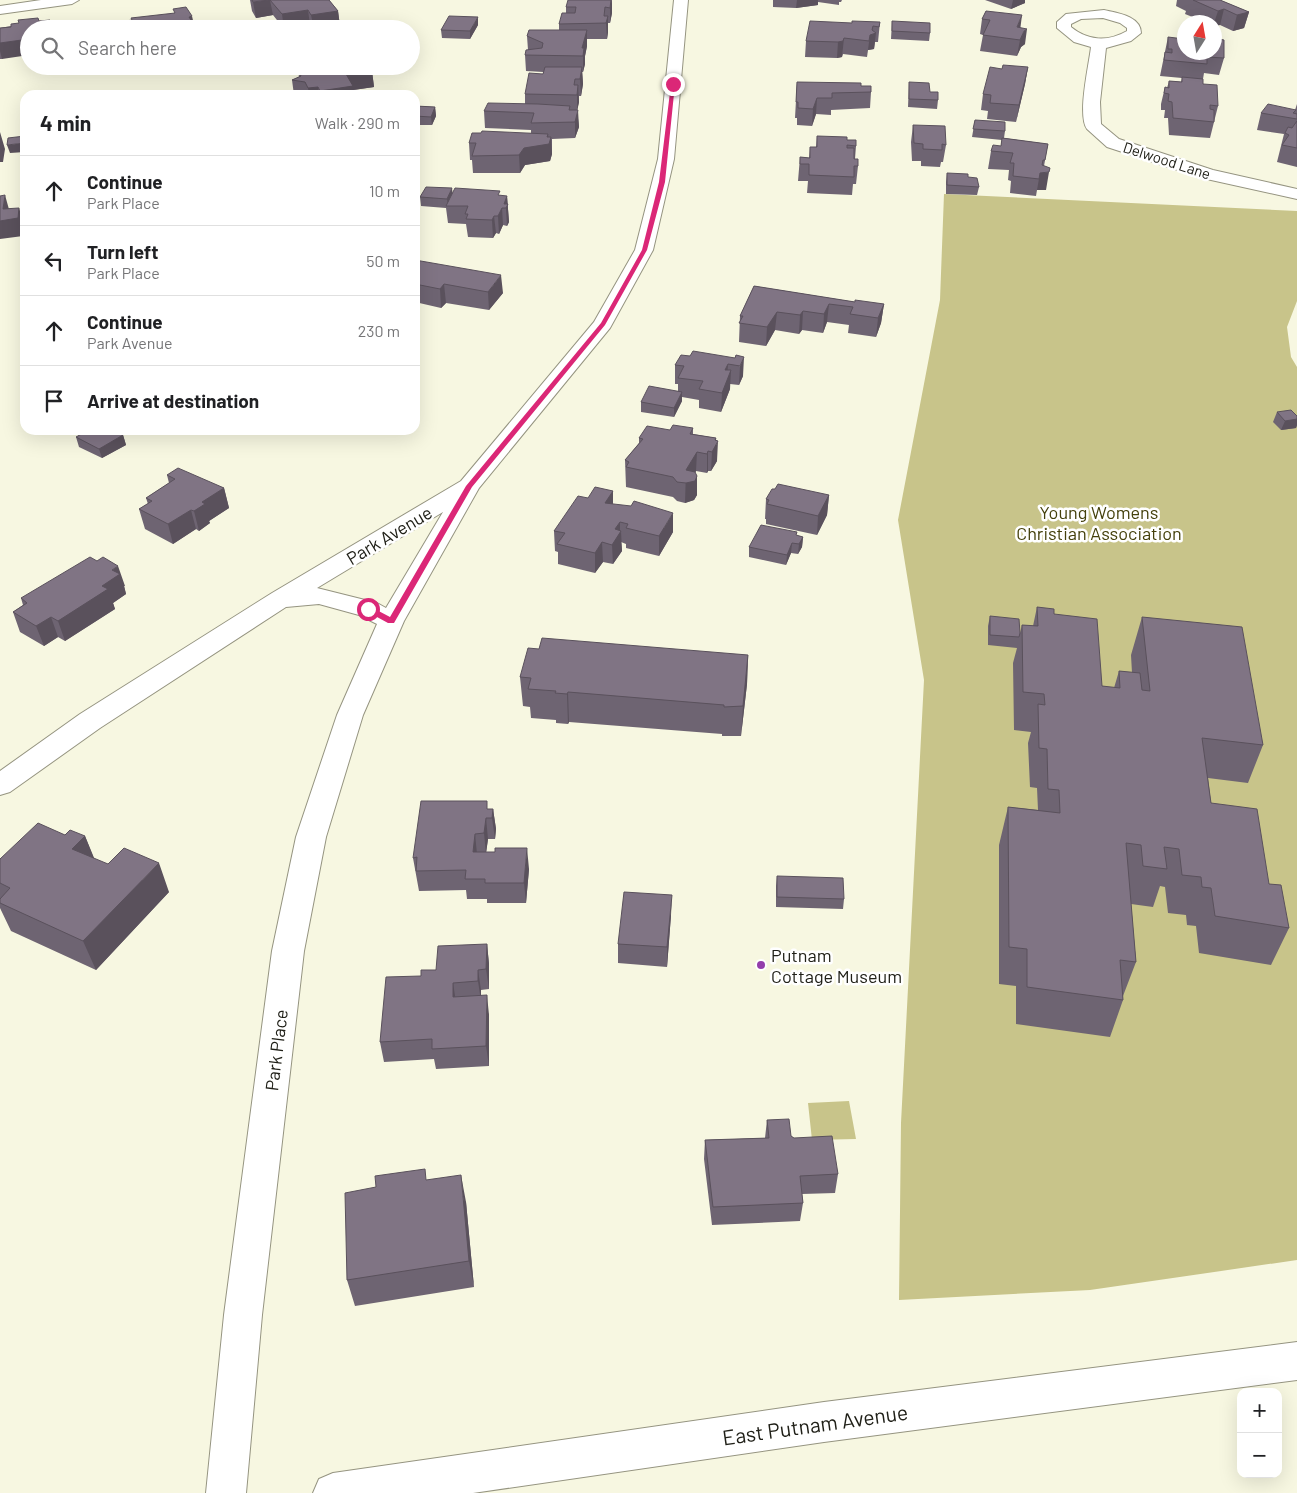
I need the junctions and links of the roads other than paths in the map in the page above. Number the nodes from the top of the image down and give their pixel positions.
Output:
1 (72, 0) edge
2 (681, 0) edge
3 (0, 10) edge
4 (1099, 44) dead end
5 (1297, 194) edge
6 (469, 486) junction
7 (281, 599) junction
8 (391, 621) junction
9 (0, 785) edge
10 (1297, 1361) edge
11 (226, 1493) edge
12 (333, 1493) edge

1 - 3 street
2 - 6 street, Park Avenue
4 - 5 street, Delwood Lane
6 - 7 street, Park Avenue
6 - 8 street, Park Place
7 - 8 street
7 - 9 street, Park Avenue
8 - 11 street, Park Place
10 - 12 street, East Putnam Avenue

